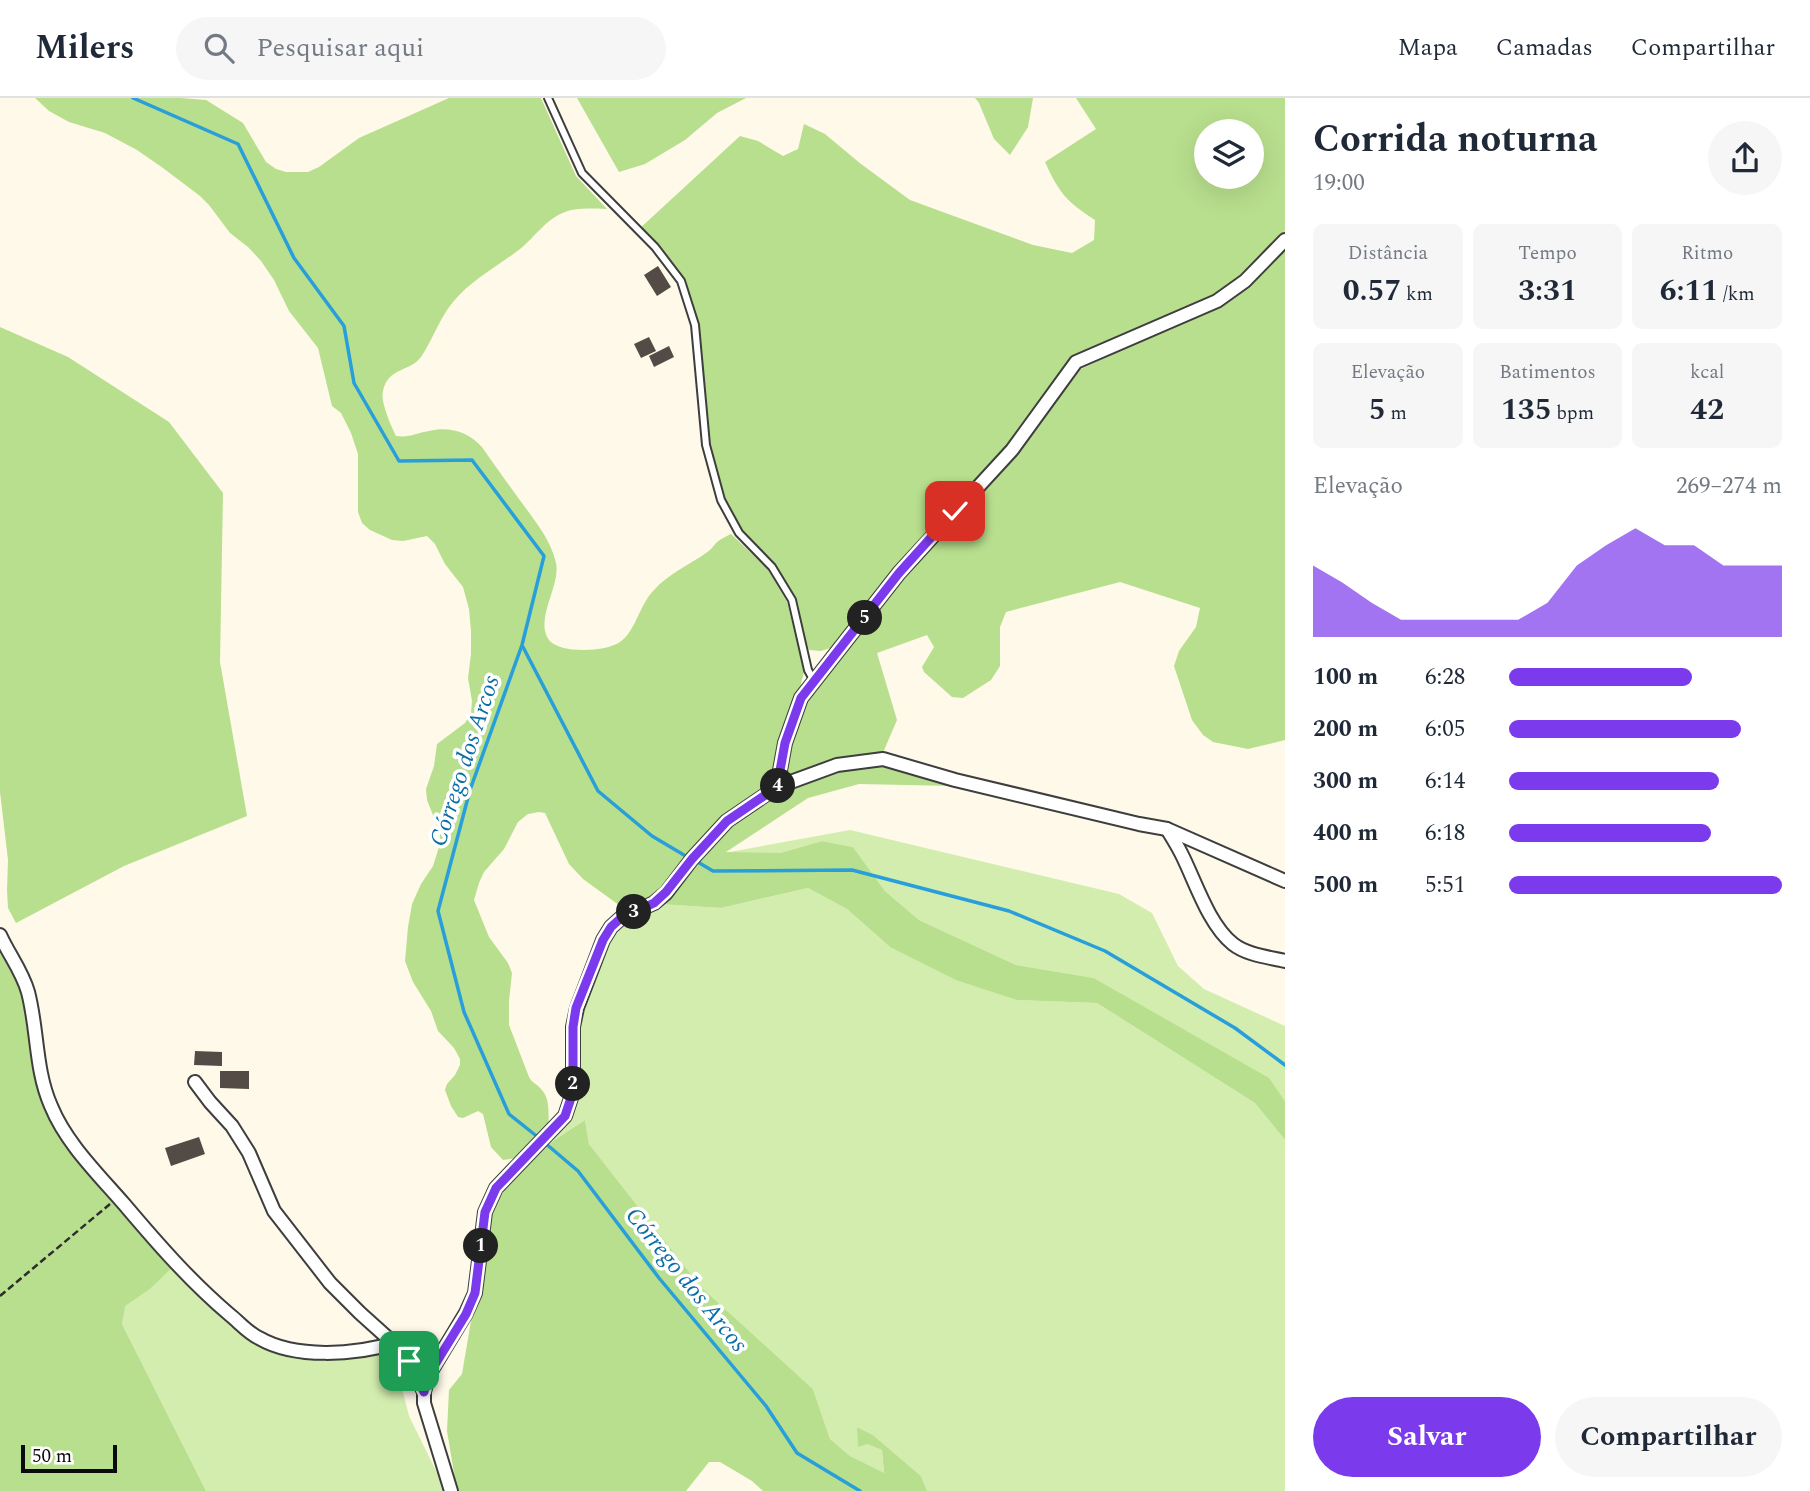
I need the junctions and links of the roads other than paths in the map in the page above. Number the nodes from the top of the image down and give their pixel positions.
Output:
1 (548, 98) edge
2 (1285, 240) edge
3 (814, 681) junction
4 (777, 787) junction
5 (1167, 829) junction
6 (1285, 881) edge
7 (0, 935) edge
8 (1285, 961) edge
9 (195, 1082) dead end
10 (394, 1343) junction
11 (424, 1392) junction
12 (451, 1491) edge

1 - 3 lane
2 - 3 street
3 - 4 street
4 - 5 street
4 - 11 street
5 - 6 street
5 - 8 street
7 - 10 street
9 - 10 street
10 - 11 street
11 - 12 street

